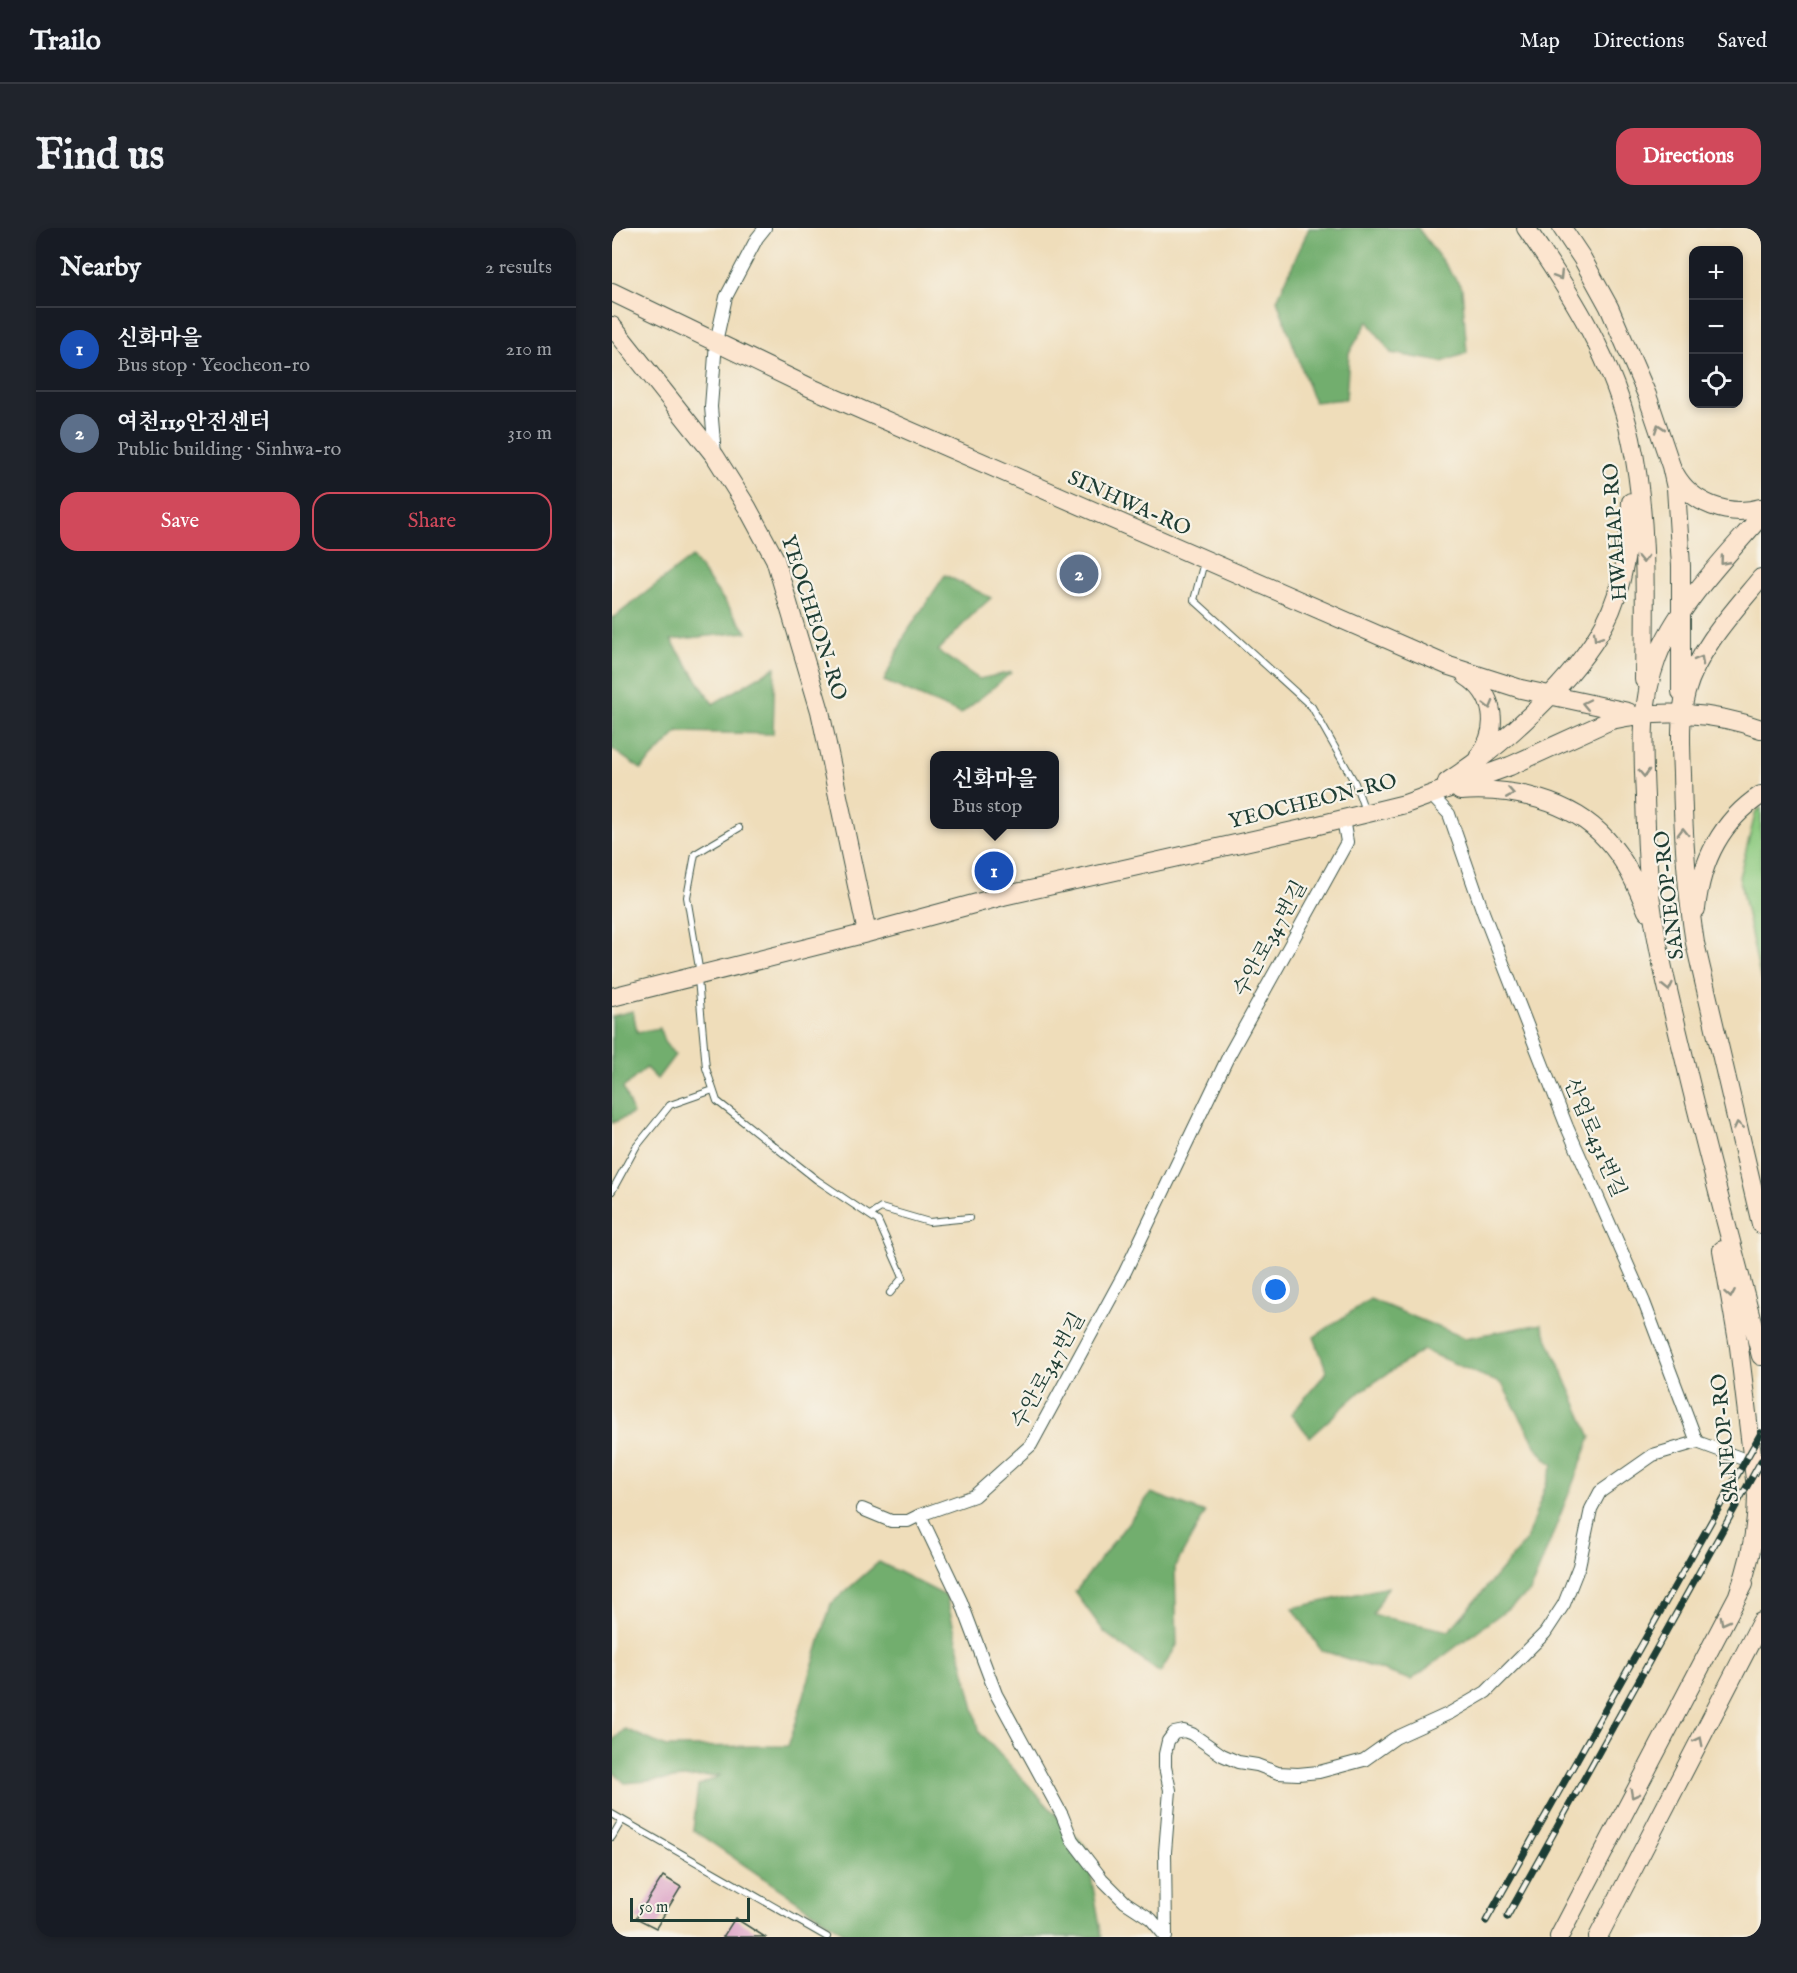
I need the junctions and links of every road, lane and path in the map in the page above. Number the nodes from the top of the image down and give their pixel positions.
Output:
1 (765, 228) edge
2 (1526, 228) edge
3 (1564, 229) edge
4 (612, 292) edge
5 (612, 326) edge
6 (716, 342) junction
7 (1631, 437) junction
8 (715, 456) junction
9 (1671, 466) junction
10 (1761, 508) edge
11 (1761, 516) edge
12 (1204, 561) junction
13 (1761, 578) edge
14 (1682, 613) junction
15 (1449, 666) junction
16 (1548, 696) junction
17 (1644, 715) junction
18 (1682, 715) junction
19 (1761, 729) edge
20 (1468, 768) junction
21 (1431, 795) junction
22 (1761, 795) edge
23 (1405, 804) junction
24 (1366, 813) junction
25 (1342, 819) junction
26 (739, 828) dead end
27 (867, 933) junction
28 (1695, 943) junction
29 (1658, 946) junction
30 (699, 975) junction
31 (612, 997) edge
32 (713, 1090) junction
33 (1702, 1133) junction
34 (612, 1172) edge
35 (620, 1176) junction
36 (612, 1191) edge
37 (870, 1215) junction
38 (969, 1218) dead end
39 (1761, 1224) edge
40 (890, 1293) dead end
41 (1761, 1356) edge
42 (1697, 1442) junction
43 (1754, 1463) junction
44 (862, 1509) dead end
45 (920, 1515) junction
46 (1761, 1551) edge
47 (1738, 1595) junction
48 (1761, 1622) edge
49 (612, 1814) edge
50 (622, 1820) junction
51 (612, 1837) edge
52 (1624, 1886) junction
53 (1166, 1936) edge
54 (827, 1937) edge
55 (1559, 1937) edge
56 (1598, 1937) edge
57 (1614, 1937) edge

1 - 6 street
2 -> 7 main road, HWAHAP-RO
9 -> 3 main road
4 - 6 main road, SINHWA-RO
5 - 8 main road, YEOCHEON-RO
6 - 8 street
6 - 12 main road, SINHWA-RO
7 -> 16 main road
7 -> 17 main road, HWAHAP-RO
8 - 27 main road, YEOCHEON-RO
9 - 10 main road
9 - 14 main road
11 -> 14 main road, SANEOP-RO
12 - 15 main road, SINHWA-RO
12 - 24 lane
18 -> 13 main road, SANEOP-RO
14 - 17 main road, SANEOP-RO
14 - 18 main road
15 - 16 main road, SINHWA-RO
15 -> 20 main road
17 -> 16 main road, SINHWA-RO
16 - 20 main road
17 - 18 main road, YEOCHEON-RO
17 - 21 main road, YEOCHEON-RO
17 -> 29 main road, SANEOP-RO
18 - 19 main road, YEOCHEON-RO
28 -> 18 main road, SANEOP-RO
20 - 23 main road
21 - 23 main road, YEOCHEON-RO
21 -> 29 main road
21 - 42 street, 산업로431번길
22 - 28 main road
23 - 24 main road, YEOCHEON-RO
24 - 25 main road, YEOCHEON-RO
25 - 27 main road, YEOCHEON-RO
25 - 45 street, 수안로347번길
26 - 30 lane
27 - 30 main road, YEOCHEON-RO
39 -> 28 main road, SANEOP-RO
29 -> 33 main road, SANEOP-RO
30 - 31 main road, YEOCHEON-RO
30 - 32 lane
32 - 35 lane
32 - 37 lane
33 - 41 main road, SANEOP-RO
33 -> 43 main road, SANEOP-RO
34 - 35 lane
35 - 36 lane
37 - 38 lane
37 - 40 lane
42 - 43 street
42 - 53 street
43 - 47 main road, SANEOP-RO
44 - 45 street, 수안로347번길
45 - 53 street
46 - 47 main road, SANEOP-RO
47 -> 55 main road, SANEOP-RO
52 -> 48 main road
49 - 50 lane
50 - 51 lane
50 - 54 lane
52 - 56 main road
52 - 57 main road

